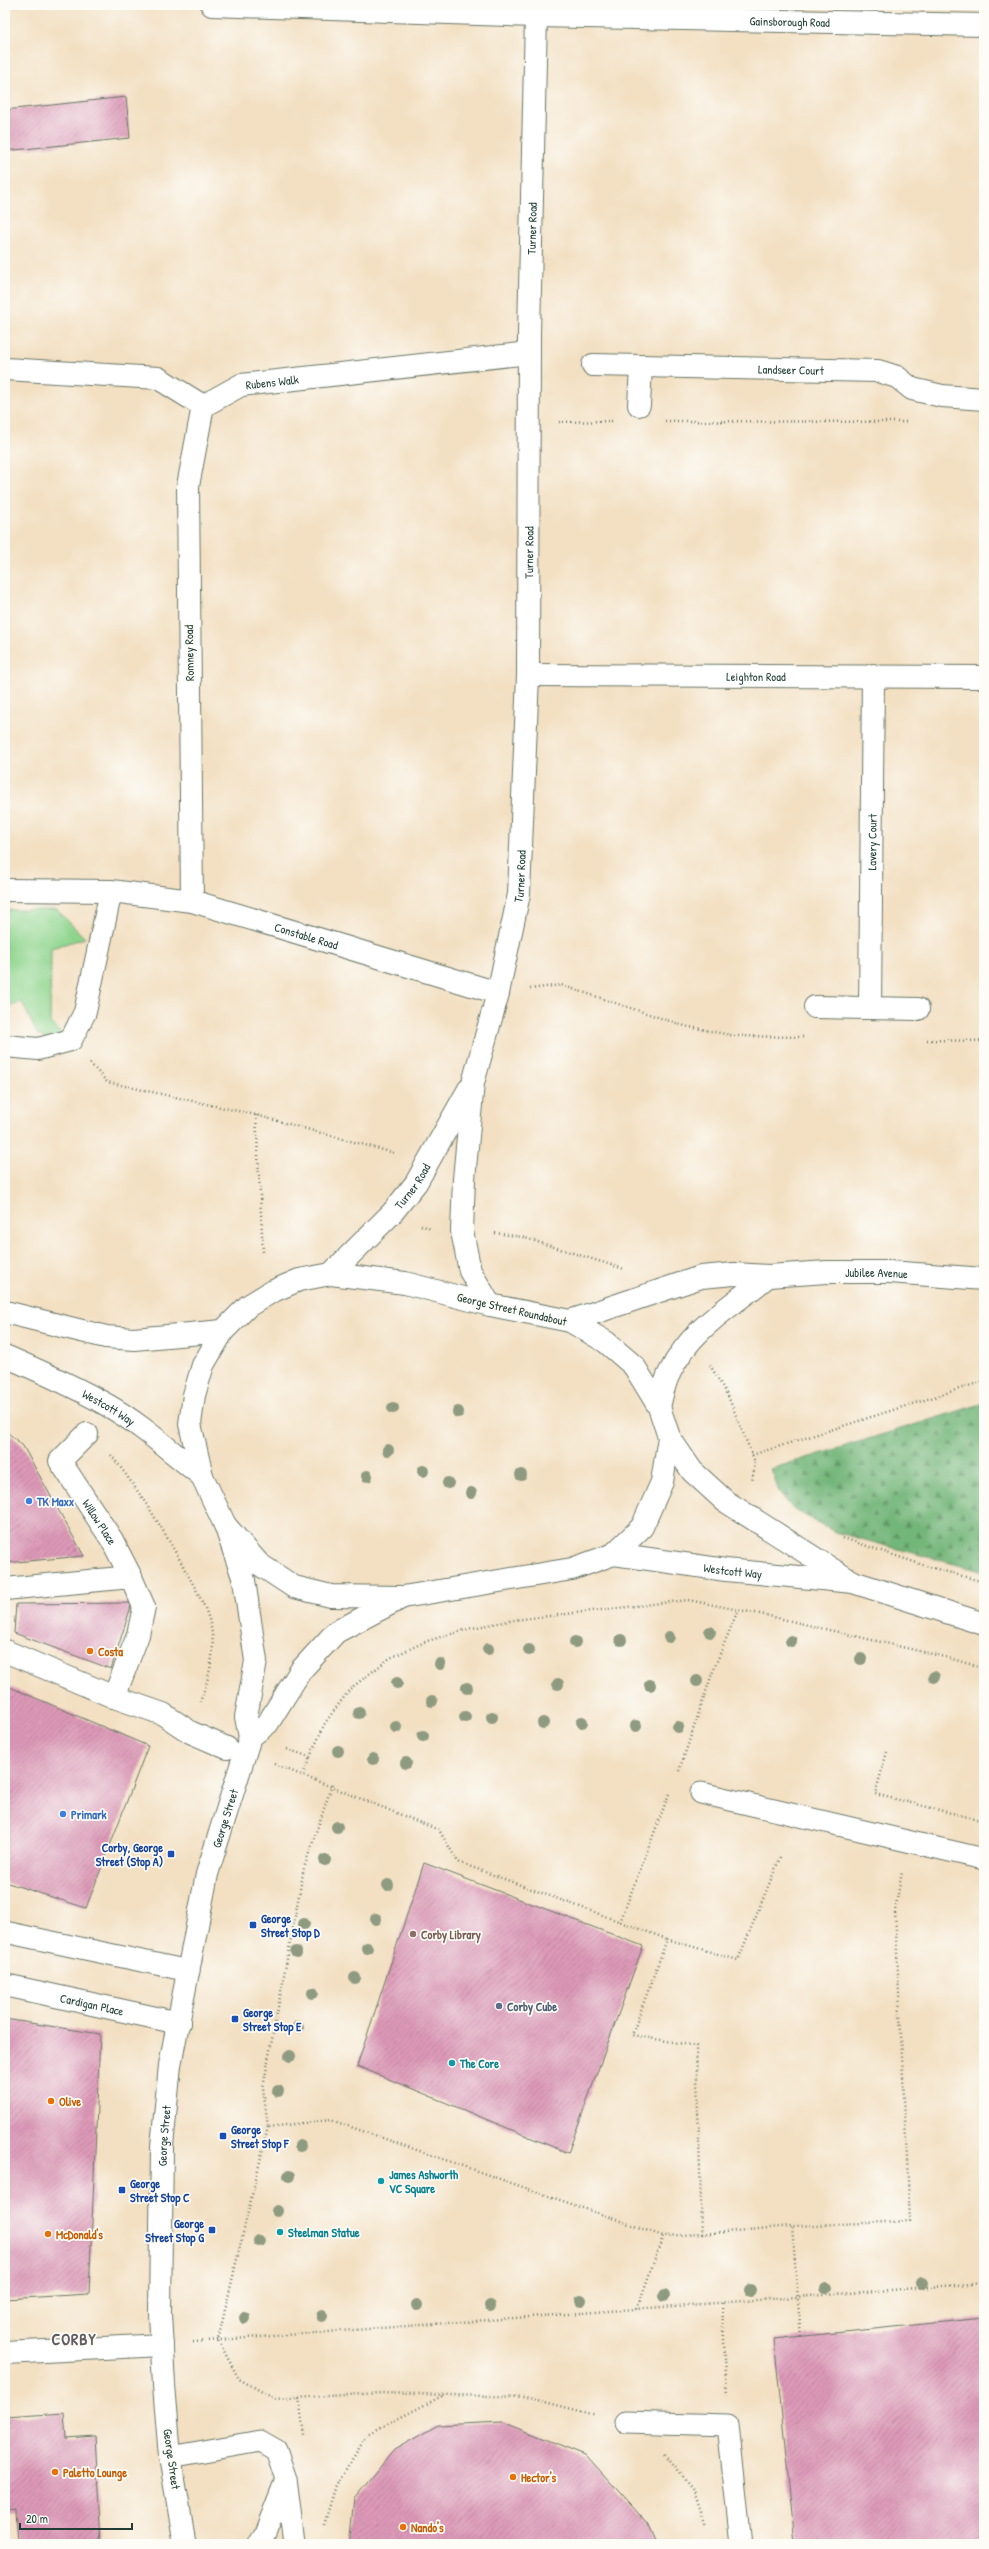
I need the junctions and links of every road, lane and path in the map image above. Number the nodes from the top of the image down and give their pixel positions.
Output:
1 (212, 5) edge
2 (536, 16) junction
3 (984, 25) edge
4 (529, 353) junction
5 (593, 365) dead end
6 (641, 366) junction
7 (5, 369) edge
8 (984, 400) edge
9 (639, 405) dead end
10 (203, 406) junction
11 (616, 421) dead end
12 (663, 421) dead end
13 (529, 422) junction
14 (915, 422) dead end
15 (528, 675) junction
16 (873, 675) junction
17 (984, 677) edge
18 (5, 890) edge
19 (111, 891) junction
20 (192, 901) junction
21 (498, 993) junction
22 (816, 1007) dead end
23 (870, 1008) junction
24 (918, 1009) dead end
25 (806, 1037) dead end
26 (71, 1040) junction
27 (926, 1040) dead end
28 (984, 1041) edge
29 (5, 1046) edge
30 (473, 1083) junction
31 (256, 1115) junction
32 (394, 1153) dead end
33 (488, 1232) dead end
34 (263, 1253) dead end
35 (628, 1271) dead end
36 (331, 1274) junction
37 (768, 1276) junction
38 (984, 1279) edge
39 (490, 1304) junction
40 (5, 1312) edge
41 (570, 1322) junction
42 (223, 1331) junction
43 (5, 1356) edge
44 (704, 1359) dead end
45 (984, 1381) edge
46 (659, 1407) junction
47 (87, 1434) dead end
48 (668, 1437) junction
49 (107, 1449) dead end
50 (752, 1455) junction
51 (202, 1476) junction
52 (751, 1485) dead end
53 (225, 1525) junction
54 (838, 1536) dead end
55 (614, 1554) junction
56 (131, 1577) junction
57 (853, 1582) junction
58 (984, 1582) edge
59 (5, 1589) edge
60 (403, 1598) junction
61 (738, 1610) junction
62 (984, 1624) edge
63 (5, 1651) edge
64 (984, 1668) edge
65 (114, 1697) junction
66 (197, 1709) dead end
67 (250, 1737) junction
68 (282, 1747) dead end
69 (227, 1748) dead end
70 (887, 1752) dead end
71 (310, 1757) junction
72 (268, 1762) dead end
73 (303, 1775) junction
74 (677, 1775) dead end
75 (332, 1785) junction
76 (671, 1789) dead end
77 (701, 1793) dead end
78 (984, 1821) edge
79 (781, 1855) dead end
80 (984, 1859) edge
81 (903, 1868) dead end
82 (620, 1922) junction
83 (5, 1932) edge
84 (667, 1939) junction
85 (189, 1971) junction
86 (5, 1985) edge
87 (179, 2023) junction
88 (268, 2127) junction
89 (792, 2226) junction
90 (702, 2234) junction
91 (663, 2236) junction
92 (984, 2283) edge
93 (797, 2297) junction
94 (722, 2303) junction
95 (637, 2309) junction
96 (801, 2336) dead end
97 (218, 2340) junction
98 (162, 2344) junction
99 (5, 2353) edge
100 (444, 2394) junction
101 (625, 2422) junction
102 (728, 2425) junction
103 (170, 2457) junction
104 (286, 2479) junction
105 (708, 2530) dead end
106 (321, 2532) dead end
107 (185, 2544) edge
108 (258, 2544) edge
109 (294, 2544) edge
110 (741, 2544) edge

1 - 2 main road, Gainsborough Road
2 - 3 main road, Gainsborough Road
2 - 4 main road, Turner Road
4 - 10 main road, Rubens Walk
4 - 13 main road, Turner Road
5 - 6 main road, Landseer Court
6 - 8 main road, Landseer Court
6 - 9 main road
7 - 10 main road
10 - 20 main road, Romney Road
11 - 13 path
12 - 14 path
13 - 15 main road, Turner Road
15 - 16 main road, Leighton Road
15 - 21 main road, Turner Road
16 - 17 main road, Leighton Road
16 - 23 main road, Lavery Court
18 - 19 main road, Constable Road
19 - 20 main road, Constable Road
19 - 26 main road
20 - 21 main road, Constable Road
21 - 25 path
21 - 30 main road, Turner Road
22 - 23 main road
23 - 24 main road
26 - 29 main road
26 - 31 path
27 - 28 path
30 - 36 main road, Turner Road
30 - 39 main road, Turner Road
31 - 32 path
31 - 34 path
33 - 35 path
36 - 39 main road, George Street Roundabout
36 - 42 main road, George Street Roundabout
37 - 38 main road, Jubilee Avenue
37 - 41 main road, Jubilee Avenue
37 - 46 main road
39 - 41 main road, George Street Roundabout
40 - 42 main road
41 - 46 main road, George Street Roundabout
42 - 51 main road, George Street Roundabout
43 - 51 main road, Westcott Way
44 - 50 path
45 - 50 path
46 - 48 main road, George Street Roundabout
47 - 56 main road, Willow Place
48 - 55 main road, George Street Roundabout
48 - 57 main road, Westcott Way
49 - 66 path
50 - 52 path
51 - 53 main road, George Street Roundabout
53 - 60 main road, George Street Roundabout
53 - 67 main road, George Street
54 - 58 path
55 - 57 main road, Westcott Way
55 - 60 main road, George Street Roundabout
56 - 59 main road
56 - 65 main road, Willow Place
57 - 62 main road, Westcott Way
60 - 67 main road
61 - 64 path
61 - 71 path
61 - 74 path
63 - 65 main road
65 - 69 main road
67 - 85 main road, George Street
68 - 71 path
70 - 78 path
71 - 73 path
72 - 73 path
73 - 75 path
75 - 82 path
75 - 88 path
76 - 82 path
77 - 80 lane
79 - 84 path
81 - 89 path
82 - 84 path
83 - 85 lane
84 - 90 path
85 - 87 main road, George Street
86 - 87 main road, Cardigan Place
87 - 98 main road, George Street
88 - 91 path
88 - 97 path
89 - 90 path
89 - 93 path
90 - 91 path
91 - 95 path
92 - 93 path
93 - 94 path
93 - 96 path
94 - 95 path
94 - 102 path
95 - 97 path
97 - 98 path
97 - 100 path
98 - 99 main road
98 - 103 main road, George Street
100 - 101 path
100 - 106 path
101 - 102 lane
101 - 105 path
102 - 110 lane
103 - 104 lane
103 - 107 main road, George Street
104 - 108 lane
104 - 109 lane

